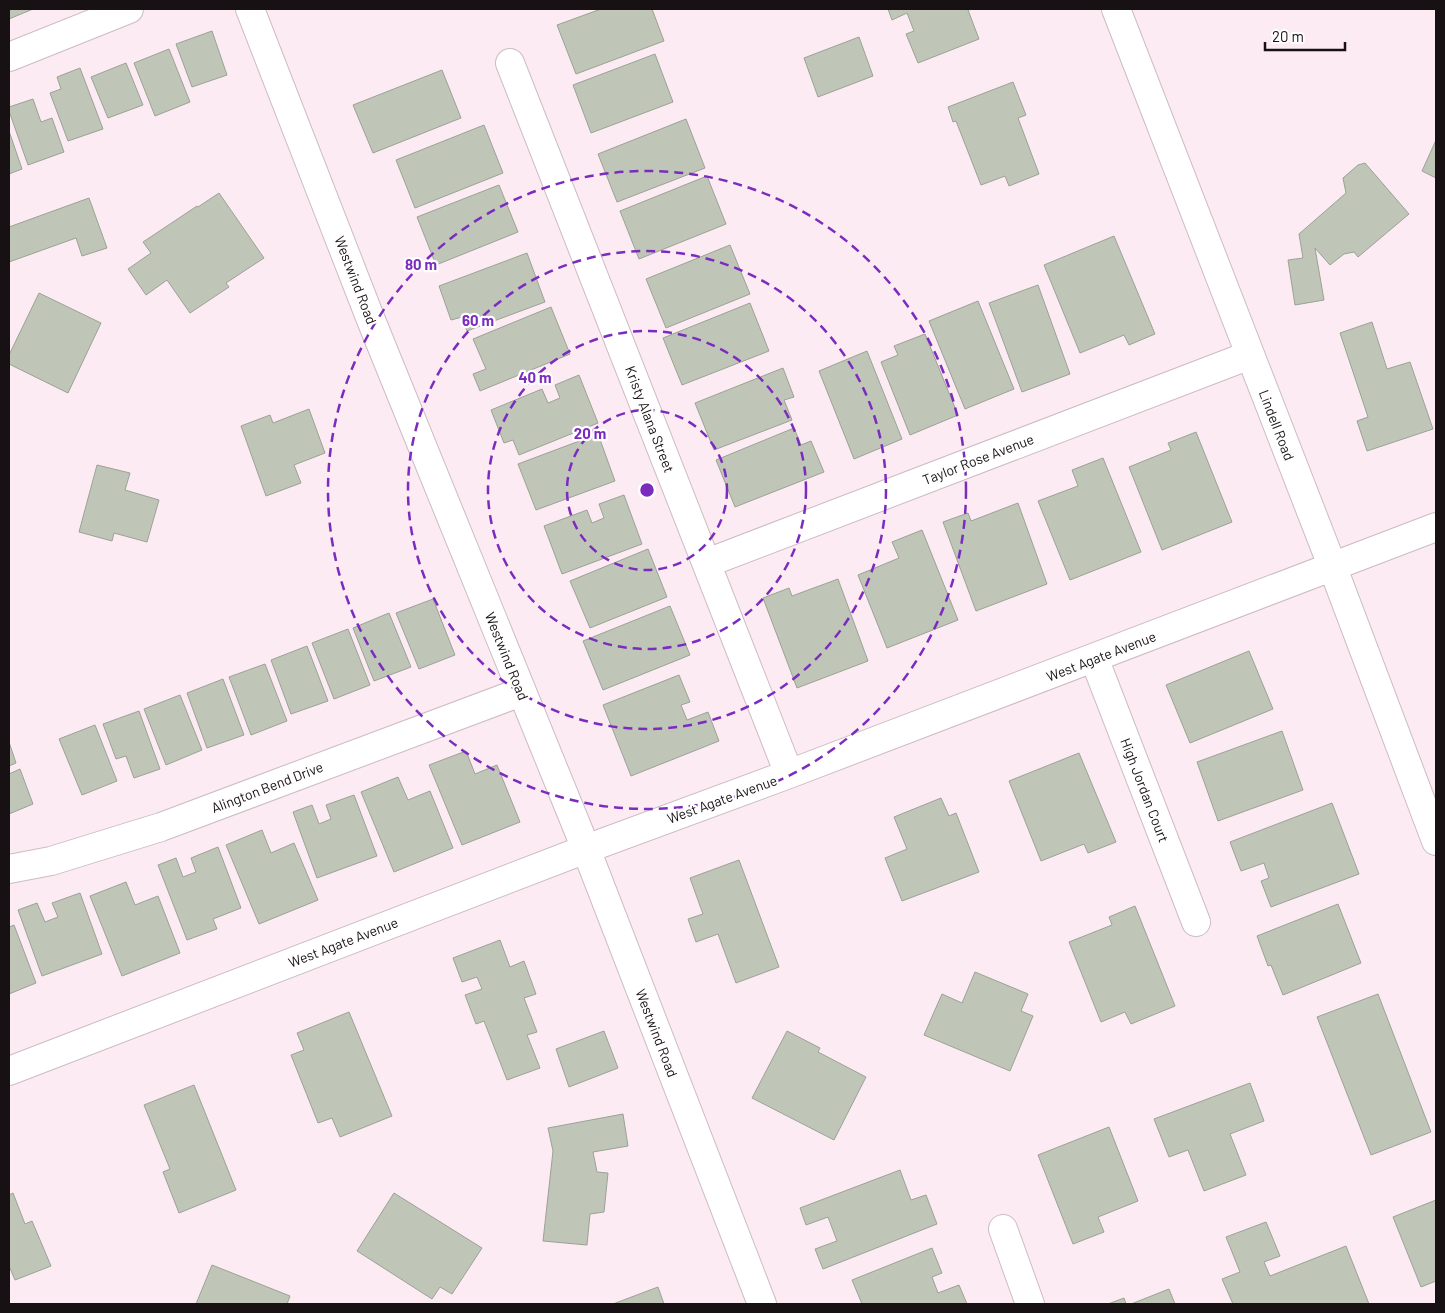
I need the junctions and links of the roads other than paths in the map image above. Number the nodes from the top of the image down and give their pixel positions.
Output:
1 (129, 9) edge
2 (250, 9) edge
3 (1116, 9) edge
4 (91, 16) edge
5 (9, 57) edge
6 (510, 63) dead end
7 (1250, 355) junction
8 (1436, 527) edge
9 (707, 563) junction
10 (1333, 568) junction
11 (1094, 658) junction
12 (521, 692) junction
13 (789, 774) junction
14 (1436, 841) edge
15 (586, 849) junction
16 (9, 869) edge
17 (1196, 922) dead end
18 (9, 1071) edge
19 (1003, 1229) dead end
20 (762, 1304) edge
21 (1030, 1304) edge

1 - 4 street
2 - 12 street, Westwind Road
3 - 7 street, Lindell Road
4 - 5 street
6 - 9 street, Kristy Alana Street
7 - 9 street, Taylor Rose Avenue
7 - 10 street, Lindell Road
8 - 10 street, West Agate Avenue
9 - 13 street, Kristy Alana Street
10 - 11 street, West Agate Avenue
10 - 14 street, Lindell Road
11 - 13 street, West Agate Avenue
11 - 17 street, High Jordan Court
12 - 15 street, Westwind Road
12 - 16 street, Alington Bend Drive
13 - 15 street, West Agate Avenue
15 - 18 street, West Agate Avenue
15 - 20 street, Westwind Road
19 - 21 street

